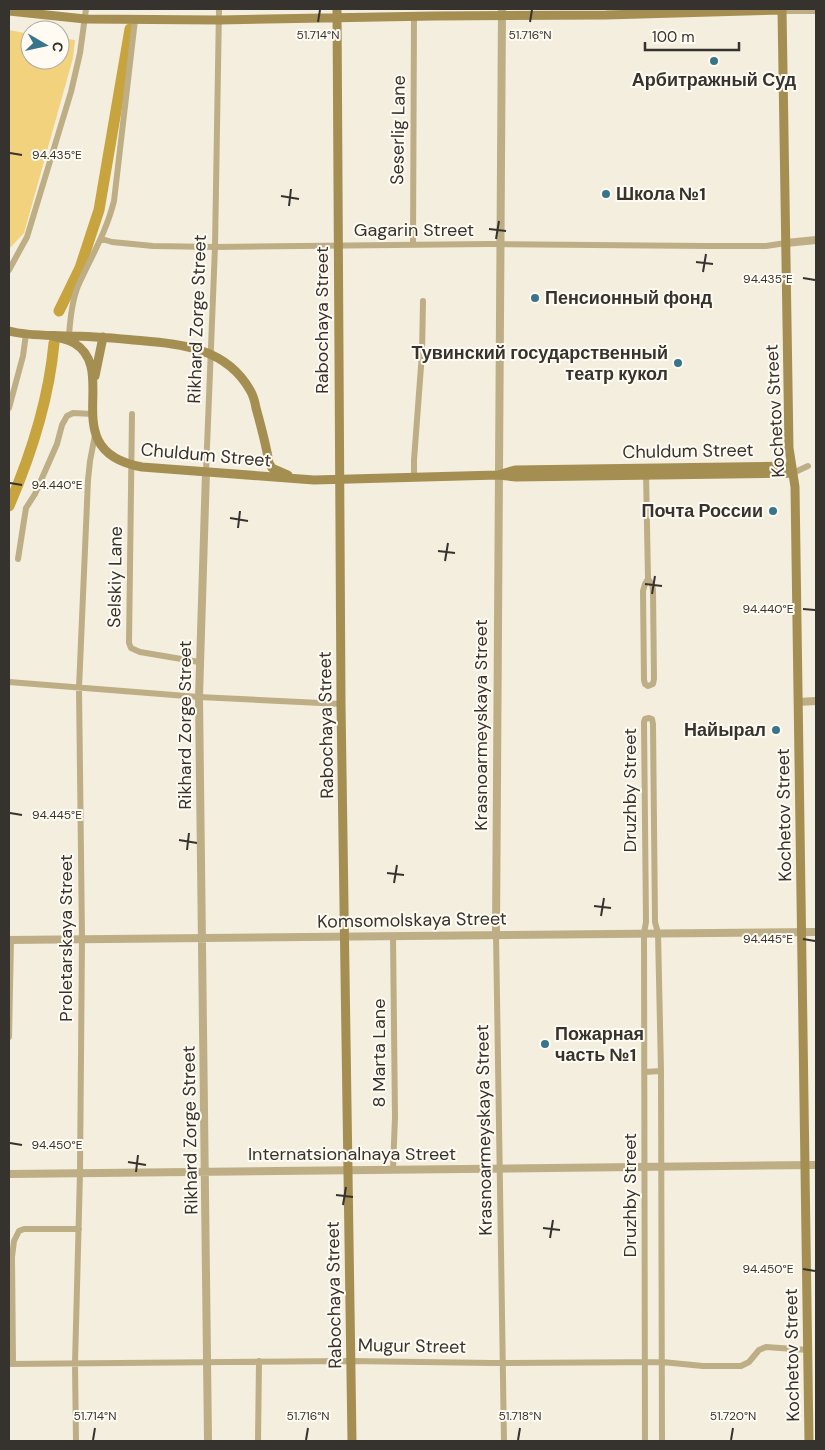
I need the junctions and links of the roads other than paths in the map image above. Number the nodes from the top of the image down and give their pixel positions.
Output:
1 (86, 9) edge
2 (220, 9) edge
3 (782, 10) edge
4 (816, 10) edge
5 (9, 11) edge
6 (434, 12) edge
7 (502, 12) edge
8 (337, 13) edge
9 (414, 16) junction
10 (85, 19) junction
11 (136, 20) junction
12 (219, 20) junction
13 (102, 239) junction
14 (816, 240) edge
15 (786, 242) junction
16 (413, 245) junction
17 (500, 245) junction
18 (338, 246) junction
19 (215, 247) junction
20 (9, 270) edge
21 (423, 302) dead end
22 (10, 332) edge
23 (26, 334) junction
24 (52, 336) junction
25 (68, 336) junction
26 (103, 337) junction
27 (210, 354) junction
28 (93, 390) junction
29 (9, 408) edge
30 (93, 414) junction
31 (132, 414) dead end
32 (95, 435) junction
33 (269, 463) junction
34 (131, 465) junction
35 (792, 470) junction
36 (206, 472) junction
37 (646, 472) junction
38 (260, 475) junction
39 (498, 475) junction
40 (414, 477) junction
41 (298, 479) junction
42 (340, 480) junction
43 (18, 559) dead end
44 (648, 579) junction
45 (199, 662) junction
46 (9, 682) edge
47 (79, 688) junction
48 (199, 697) junction
49 (816, 701) edge
50 (798, 702) junction
51 (341, 704) junction
52 (654, 780) junction
53 (645, 781) junction
54 (816, 932) edge
55 (644, 933) junction
56 (658, 933) junction
57 (802, 933) junction
58 (496, 934) junction
59 (346, 936) junction
60 (394, 936) junction
61 (203, 937) junction
62 (82, 938) junction
63 (10, 940) edge
64 (9, 1037) edge
65 (661, 1071) junction
66 (645, 1072) junction
67 (805, 1165) junction
68 (816, 1165) edge
69 (645, 1166) junction
70 (661, 1166) junction
71 (500, 1168) junction
72 (393, 1169) junction
73 (348, 1170) junction
74 (205, 1171) junction
75 (80, 1172) junction
76 (9, 1174) edge
77 (79, 1229) junction
78 (808, 1350) junction
79 (208, 1361) junction
80 (350, 1361) junction
81 (259, 1362) junction
82 (503, 1362) junction
83 (645, 1362) junction
84 (662, 1362) junction
85 (11, 1364) edge
86 (75, 1364) junction
87 (76, 1441) edge
88 (208, 1441) edge
89 (258, 1441) edge
90 (352, 1441) edge
91 (504, 1441) edge
92 (646, 1441) edge
93 (662, 1441) edge
94 (810, 1441) edge

1 - 10 street
2 - 12 street, Rikhard Zorge Street
3 - 4 street
3 - 7 main road
3 - 15 main road, Kochetov Street
5 - 10 main road
6 - 7 main road
6 - 9 main road
7 - 17 street, Krasnoarmeyskaya Street
8 - 9 main road
8 - 12 main road
8 - 18 main road, Rabochaya Street
9 - 16 street, Seserlig Lane
10 - 11 main road
10 - 20 street
11 - 12 main road
11 - 13 street
12 - 19 street, Rikhard Zorge Street
13 - 19 street, Gagarin Street
13 - 25 street
14 - 15 street, Gagarin Street
15 - 17 street, Gagarin Street
15 - 35 main road, Kochetov Street
16 - 17 street, Gagarin Street
16 - 18 street, Gagarin Street
17 - 39 street, Krasnoarmeyskaya Street
18 - 19 street, Gagarin Street
18 - 42 main road, Rabochaya Street
19 - 27 street, Rikhard Zorge Street
21 - 40 street
22 - 23 main road, Chuldum Street
23 - 24 main road, Chuldum Street
23 - 29 street
24 - 25 main road, Chuldum Street
24 - 28 main road, Chuldum Street
25 - 26 main road, Chuldum Street
26 - 27 main road, Chuldum Street
26 - 28 main road
27 - 33 main road, Chuldum Street
27 - 36 street, Rikhard Zorge Street
28 - 30 main road, Chuldum Street
30 - 32 main road, Chuldum Street
30 - 43 street
31 - 34 street
32 - 34 main road, Chuldum Street
32 - 47 street, Proletarskaya Street
33 - 38 main road
33 - 41 main road, Chuldum Street
34 - 36 main road, Chuldum Street
34 - 45 street, Selskiy Lane
35 - 37 main road, Chuldum Street
35 - 50 main road, Kochetov Street
36 - 38 main road, Chuldum Street
36 - 45 street, Rikhard Zorge Street
37 - 39 main road, Chuldum Street
37 - 44 street
38 - 41 main road, Chuldum Street
39 - 40 main road, Chuldum Street
39 - 58 street, Krasnoarmeyskaya Street
40 - 42 main road, Chuldum Street
41 - 42 main road, Chuldum Street
42 - 51 main road, Rabochaya Street
44 - 44 street
45 - 48 street, Rikhard Zorge Street
46 - 47 street
47 - 48 street
47 - 62 street, Proletarskaya Street
48 - 51 street
48 - 61 street, Rikhard Zorge Street
49 - 50 street
50 - 57 main road, Kochetov Street
51 - 59 main road, Rabochaya Street
52 - 53 street
52 - 53 street, Druzhby Street
52 - 56 street, Druzhby Street
53 - 55 street, Druzhby Street
54 - 57 street, Komsomolskaya Street
55 - 56 street, Komsomolskaya Street
55 - 58 street, Komsomolskaya Street
55 - 66 street, Druzhby Street
56 - 57 street, Komsomolskaya Street
56 - 65 street, Druzhby Street
57 - 67 main road, Kochetov Street
58 - 60 street, Komsomolskaya Street
58 - 71 street, Krasnoarmeyskaya Street
59 - 60 street, Komsomolskaya Street
59 - 61 street, Komsomolskaya Street
59 - 73 main road, Rabochaya Street
60 - 72 street, 8 Marta Lane
61 - 62 street, Komsomolskaya Street
61 - 74 street, Rikhard Zorge Street
62 - 63 street, Komsomolskaya Street
62 - 75 street, Proletarskaya Street
63 - 64 street
65 - 66 street
65 - 70 street, Druzhby Street
66 - 69 street, Druzhby Street
67 - 68 street, Internatsionalnaya Street
67 - 70 street, Internatsionalnaya Street
67 - 78 main road, Kochetov Street
69 - 70 street, Internatsionalnaya Street
69 - 71 street, Internatsionalnaya Street
69 - 83 street, Druzhby Street
70 - 84 street, Druzhby Street
71 - 72 street, Internatsionalnaya Street
71 - 82 street, Krasnoarmeyskaya Street
72 - 73 street, Internatsionalnaya Street
73 - 74 street, Internatsionalnaya Street
73 - 80 main road, Rabochaya Street
74 - 75 street, Internatsionalnaya Street
74 - 79 street, Rikhard Zorge Street
75 - 76 street, Internatsionalnaya Street
75 - 77 street, Proletarskaya Street
77 - 85 street
77 - 86 street, Proletarskaya Street
78 - 84 street, Mugur Street
78 - 94 main road, Kochetov Street
79 - 81 street, Mugur Street
79 - 86 street, Mugur Street
79 - 88 street, Rikhard Zorge Street
80 - 81 street, Mugur Street
80 - 82 street, Mugur Street
80 - 90 main road, Rabochaya Street
81 - 89 street
82 - 83 street, Mugur Street
82 - 91 street, Krasnoarmeyskaya Street
83 - 84 street, Mugur Street
83 - 92 street, Druzhby Street
84 - 93 street, Druzhby Street
85 - 86 street, Mugur Street
86 - 87 street, Proletarskaya Street

